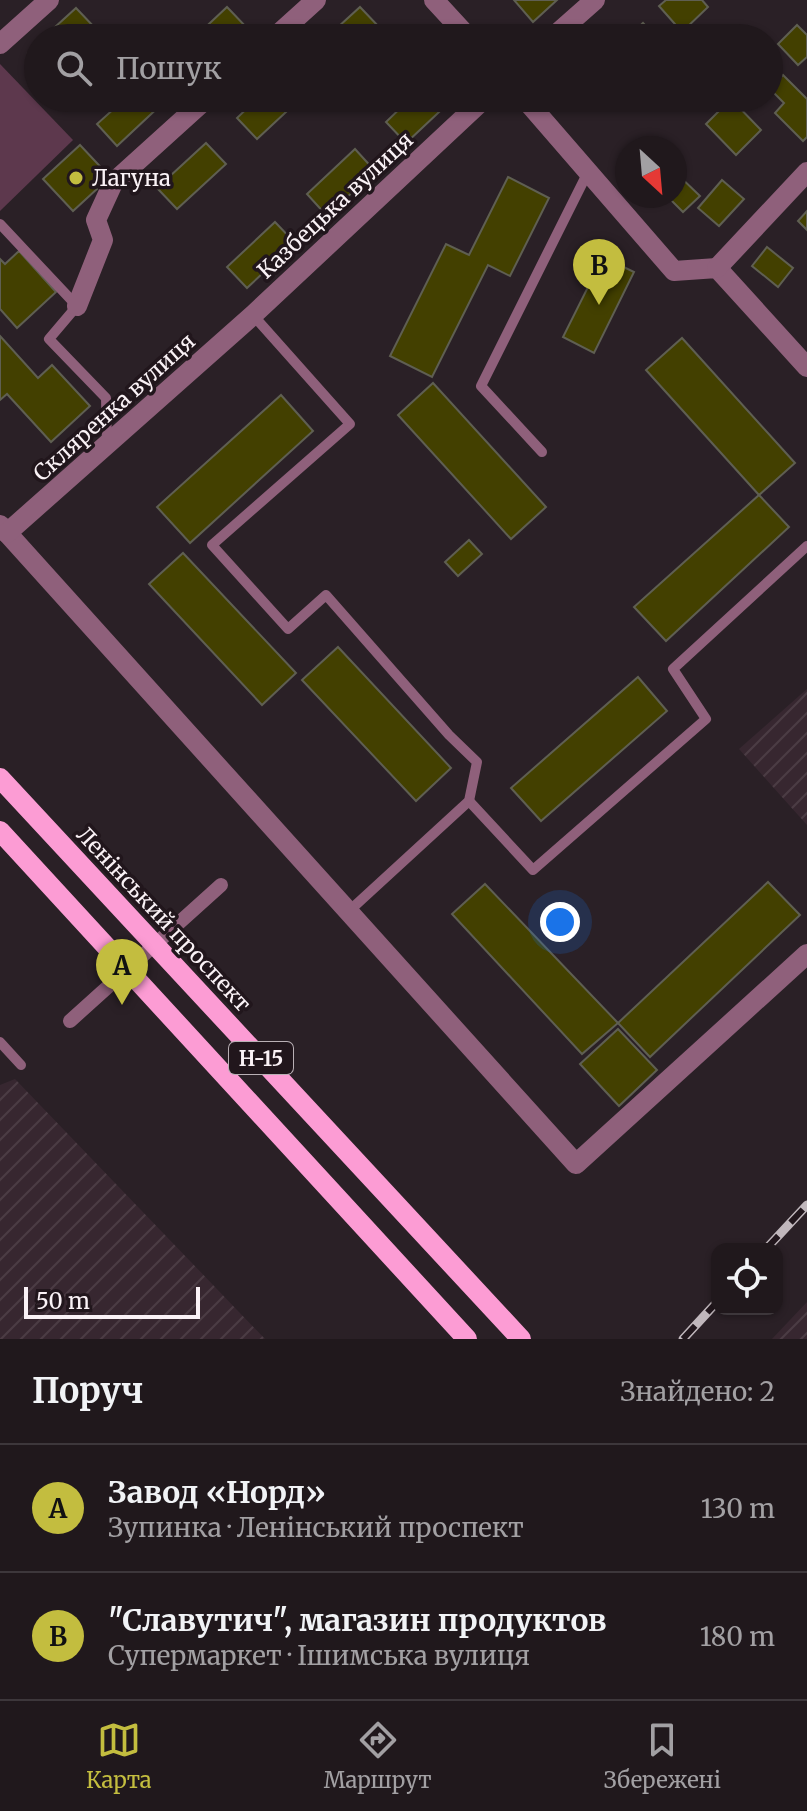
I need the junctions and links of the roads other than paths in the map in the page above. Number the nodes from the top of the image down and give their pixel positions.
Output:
1 (49, 0) edge
2 (316, 0) edge
3 (434, 0) edge
4 (595, 0) edge
5 (289, 24) edge
6 (456, 24) edge
7 (568, 24) edge
8 (0, 44) edge
9 (192, 112) edge
10 (470, 112) edge
11 (537, 112) edge
12 (589, 170) junction
13 (807, 172) edge
14 (0, 224) edge
15 (717, 268) junction
16 (77, 306) junction
17 (253, 315) junction
18 (807, 367) edge
19 (107, 446) junction
20 (542, 452) dead end
21 (4, 529) edge
22 (807, 546) edge
23 (0, 778) edge
24 (469, 801) junction
25 (0, 831) edge
26 (221, 885) dead end
27 (347, 913) junction
28 (807, 954) edge
29 (70, 1021) dead end
30 (0, 1042) edge
31 (21, 1065) dead end
32 (467, 1339) edge
33 (521, 1339) edge

1 - 8 street
2 - 5 street
3 - 6 street
4 - 7 street
9 - 16 street
10 - 17 street, Казбецька вулиця
11 - 12 street
12 - 15 street
12 - 20 lane
13 - 15 street
14 - 16 lane
15 - 18 street
16 - 19 lane
17 - 19 street, Скляренка вулиця
17 - 24 lane
19 - 21 street, Скляренка вулиця
21 - 27 street
22 - 24 lane
23 - 33 main road, Ленінський проспект / Н-15
24 - 27 lane
25 - 32 main road, Н-15
26 - 29 street
27 - 28 street
30 - 31 lane

